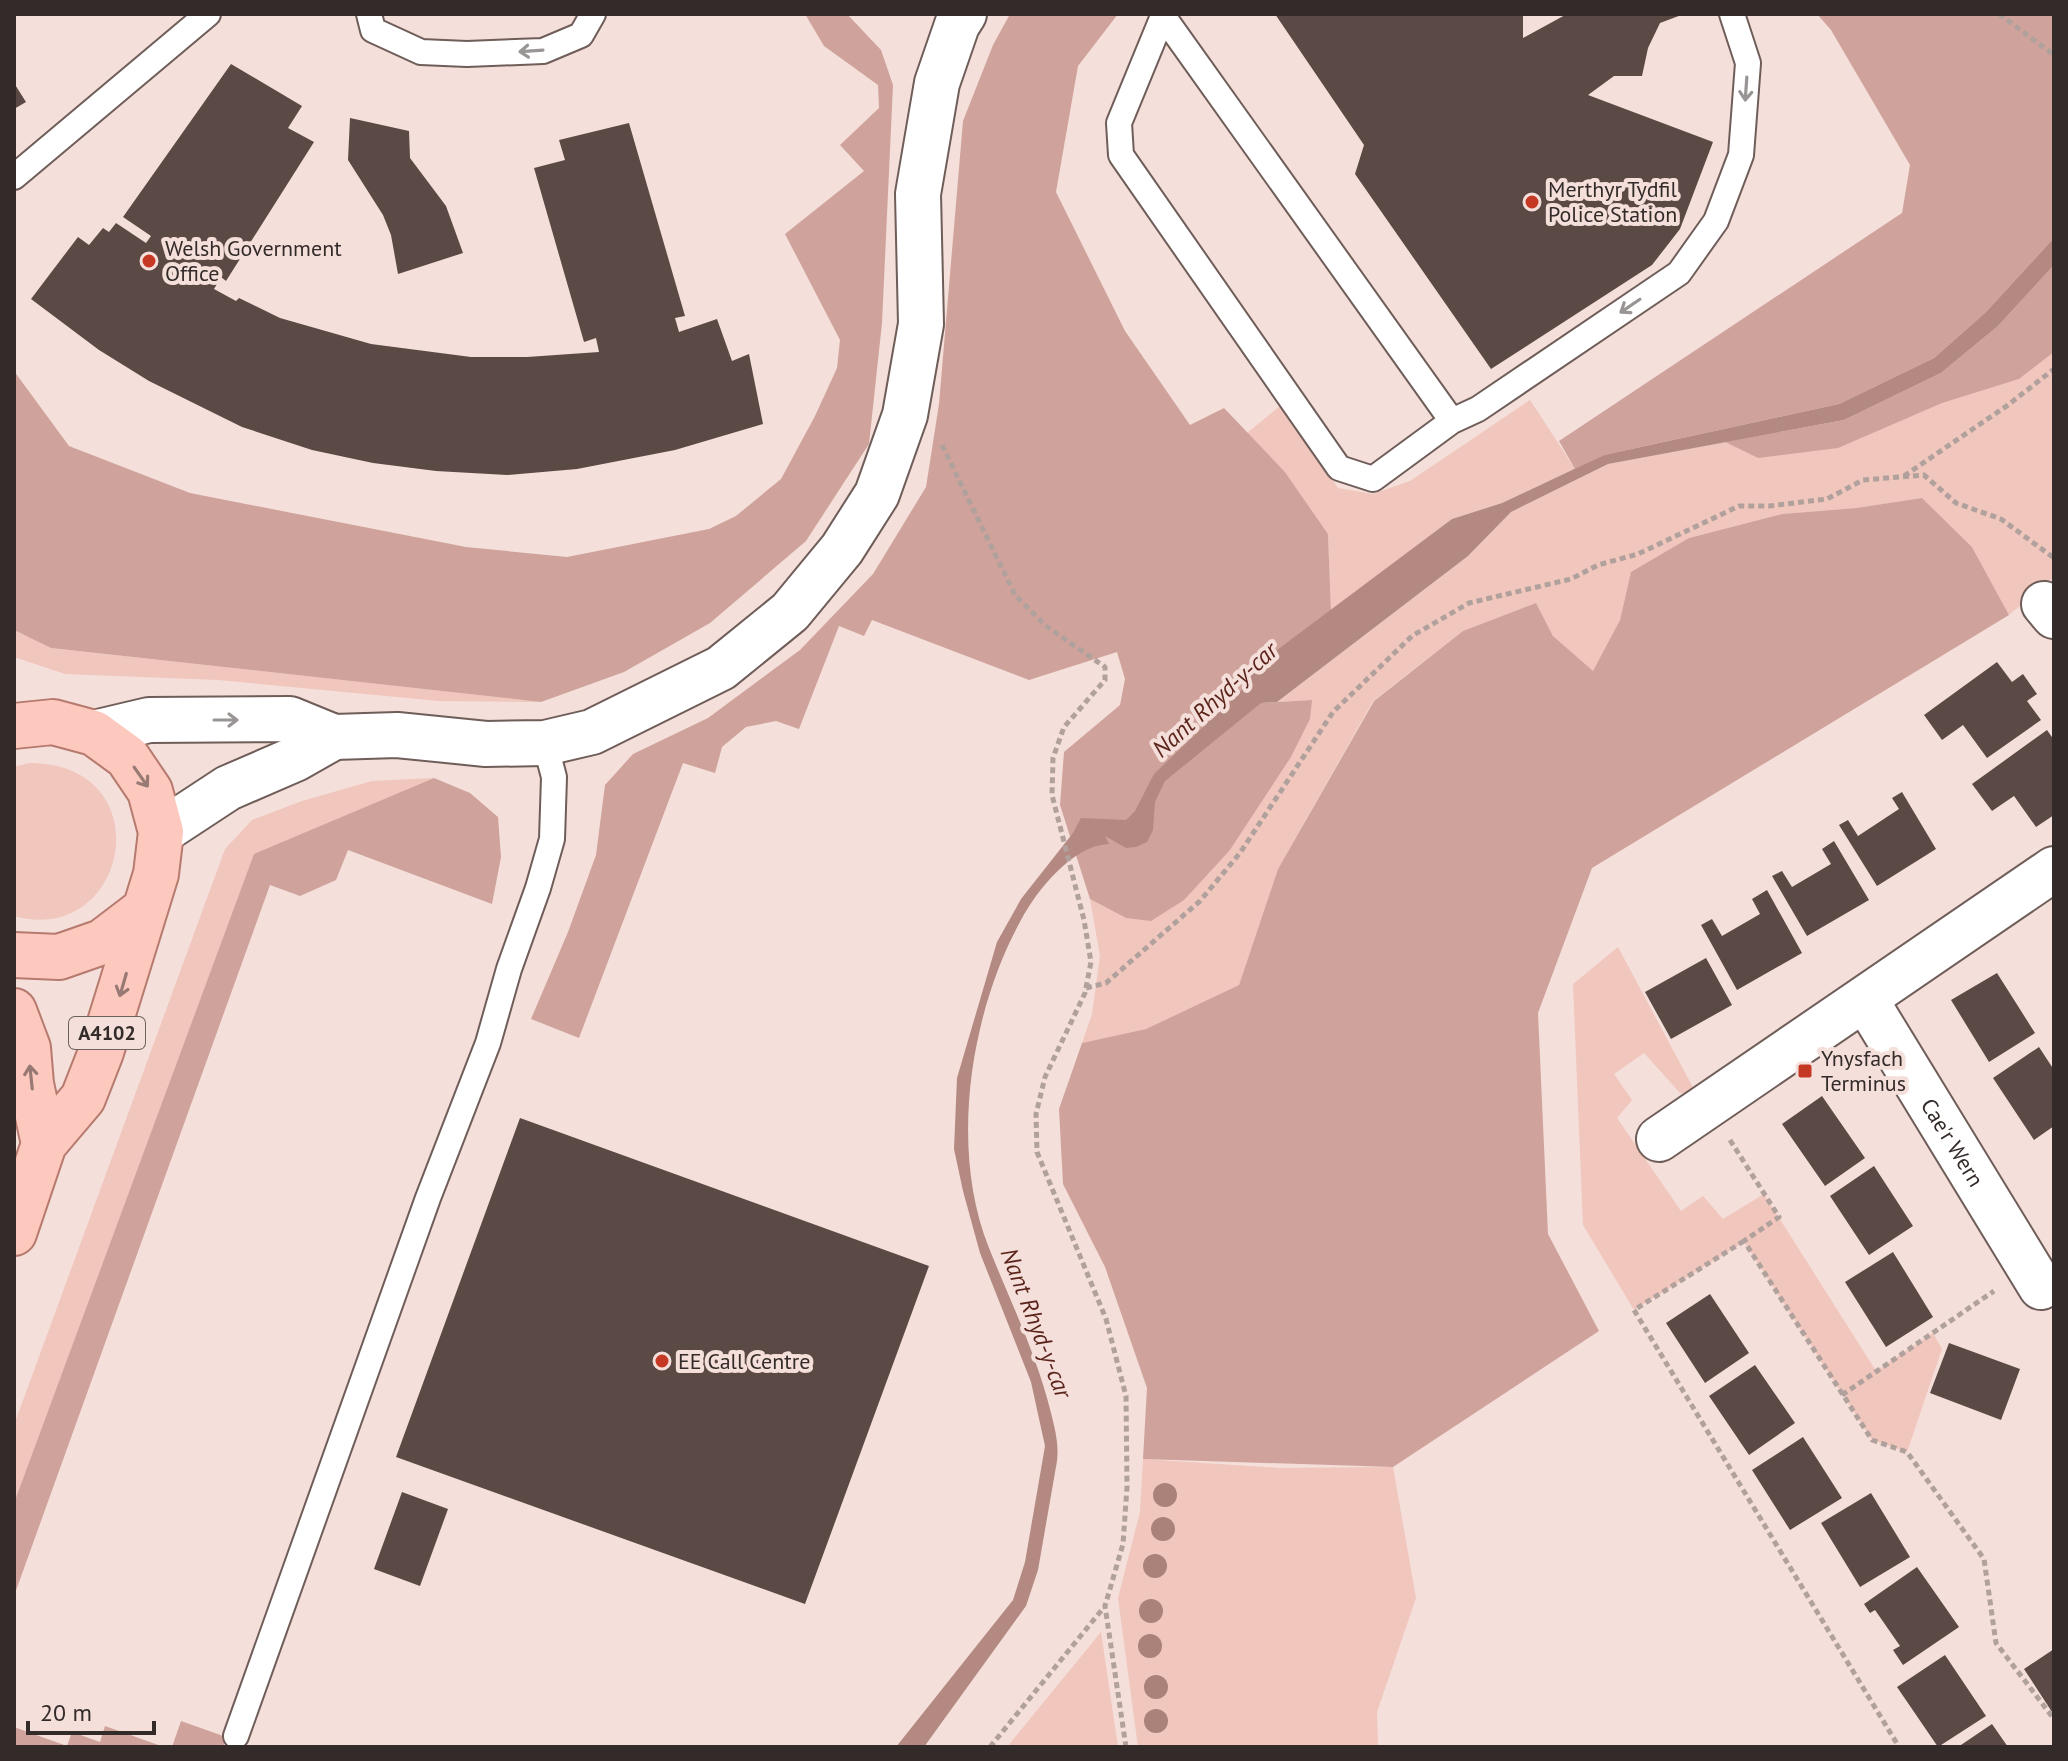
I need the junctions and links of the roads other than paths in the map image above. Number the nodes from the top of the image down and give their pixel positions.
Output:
1 (208, 14) edge
2 (369, 14) edge
3 (593, 14) edge
4 (1732, 14) edge
5 (1163, 15) edge
6 (952, 18) edge
7 (14, 177) edge
8 (1452, 421) junction
9 (18, 721) edge
10 (94, 733) junction
11 (334, 737) junction
12 (545, 743) junction
13 (161, 832) junction
14 (2054, 869) edge
15 (144, 910) junction
16 (14, 955) edge
17 (1865, 999) junction
18 (14, 1011) edge
19 (1659, 1139) dead end
20 (44, 1144) junction
21 (14, 1233) edge
22 (2034, 1277) road end
23 (236, 1736) dead end

1 - 7 lane
3 -> 2 lane
4 -> 8 lane
5 - 8 lane
5 - 8 lane
6 - 12 street
9 - 10 main road
10 -> 11 street
10 -> 13 main road
11 - 12 street
11 - 13 street
12 - 23 lane
13 - 15 main road
14 - 17 street
15 - 16 main road
15 -> 20 main road, A4102
17 - 19 street
17 - 22 street, Cae'r Wern
20 -> 18 main road
20 - 21 main road, A4102

